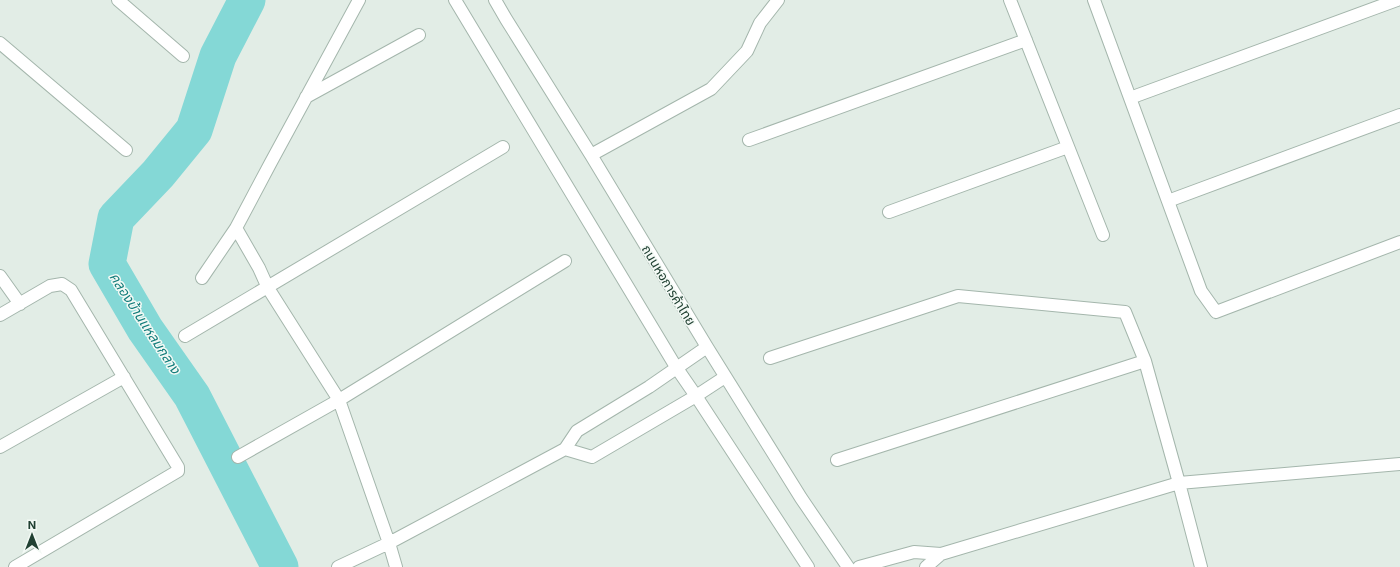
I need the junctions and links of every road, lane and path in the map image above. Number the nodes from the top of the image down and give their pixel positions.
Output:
1 (118, 0) edge
2 (359, 0) edge
3 (456, 0) edge
4 (495, 0) edge
5 (778, 0) edge
6 (1010, 0) edge
7 (1094, 0) edge
8 (1397, 0) edge
9 (419, 35) dead end
10 (1026, 40) junction
11 (0, 43) edge
12 (183, 56) dead end
13 (306, 98) junction
14 (1130, 98) junction
15 (1400, 115) edge
16 (750, 140) dead end
17 (1068, 147) junction
18 (503, 148) dead end
19 (126, 150) dead end
20 (591, 155) junction
21 (1168, 201) junction
22 (889, 212) dead end
23 (236, 228) junction
24 (1103, 235) dead end
25 (1400, 242) edge
26 (565, 261) dead end
27 (0, 276) edge
28 (202, 278) dead end
29 (268, 288) junction
30 (20, 304) junction
31 (0, 315) edge
32 (185, 336) dead end
33 (707, 347) junction
34 (770, 358) dead end
35 (1145, 361) junction
36 (676, 367) junction
37 (124, 377) junction
38 (726, 377) junction
39 (696, 396) junction
40 (339, 400) junction
41 (0, 447) edge
42 (565, 449) junction
43 (238, 458) dead end
44 (837, 460) dead end
45 (1400, 464) edge
46 (1179, 483) junction
47 (389, 543) junction
48 (941, 554) junction
49 (15, 567) edge
50 (338, 567) edge
51 (396, 567) edge
52 (808, 567) edge
53 (848, 567) edge
54 (859, 567) edge
55 (926, 567) edge
56 (1201, 567) edge

1 - 12 street
2 - 13 street
3 - 36 street
4 - 20 street, ถนนหอการค้าไทย
5 - 20 street
6 - 10 street
7 - 14 street
8 - 14 street
9 - 13 street
10 - 16 street
10 - 17 street
11 - 19 street
13 - 23 street
14 - 21 street
15 - 21 street
17 - 22 street
17 - 24 street
18 - 29 street
20 - 33 street, ถนนหอการค้าไทย
21 - 25 street
23 - 28 street
23 - 29 street
26 - 40 street
27 - 30 street
29 - 32 street
29 - 40 street
30 - 31 street
30 - 37 street
33 - 36 street
33 - 38 street, ถนนหอการค้าไทย
34 - 35 street
35 - 44 street
35 - 46 street
36 - 39 street
36 - 42 street
37 - 41 street
37 - 49 street
38 - 39 street
38 - 53 street, ถนนหอการค้าไทย
39 - 42 street
39 - 52 street
40 - 43 street
40 - 47 street
42 - 47 street
45 - 46 street
46 - 48 street
46 - 56 street
47 - 50 street
47 - 51 street
48 - 54 street
48 - 55 street

